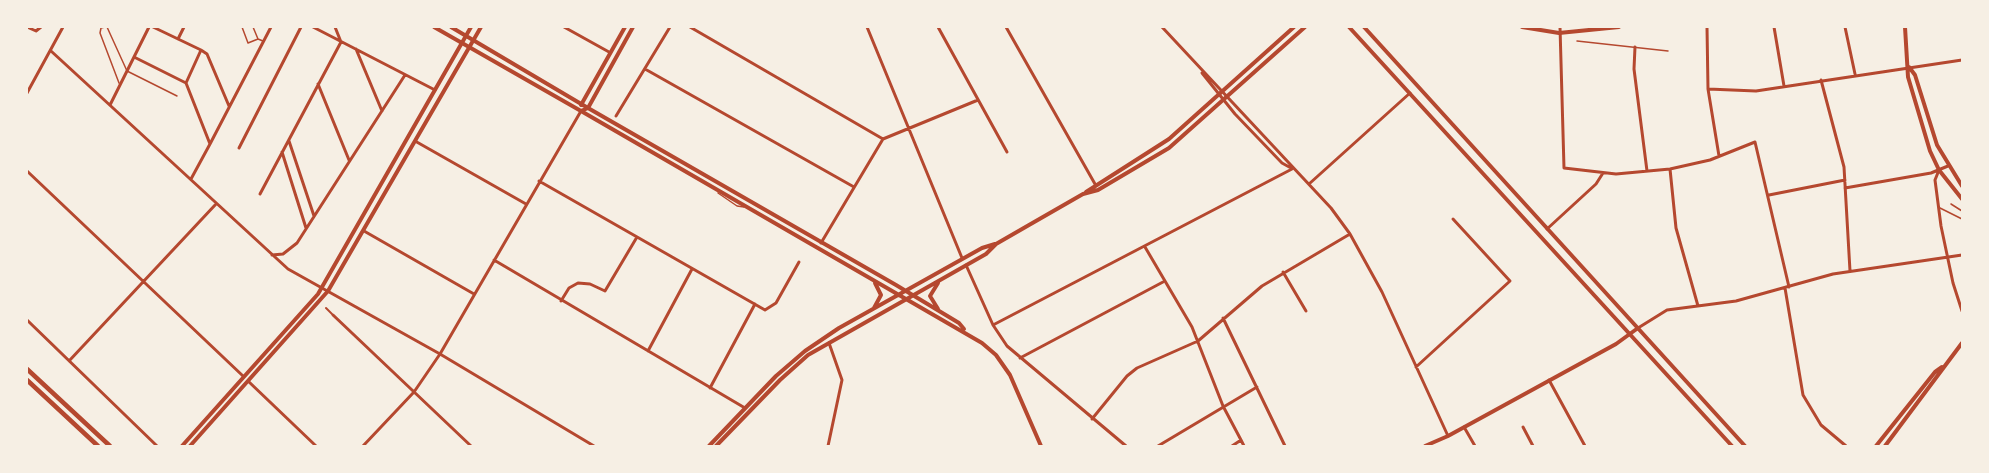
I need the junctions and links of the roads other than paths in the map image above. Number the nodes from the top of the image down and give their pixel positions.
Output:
1 (27, 27) edge
2 (41, 27) edge
3 (63, 27) edge
4 (106, 27) edge
5 (151, 27) edge
6 (183, 27) edge
7 (242, 27) edge
8 (253, 27) edge
9 (271, 27) edge
10 (301, 27) edge
11 (313, 27) edge
12 (335, 27) edge
13 (434, 27) edge
14 (451, 27) edge
15 (471, 27) edge
16 (481, 27) edge
17 (564, 27) edge
18 (625, 27) edge
19 (633, 27) edge
20 (670, 27) edge
21 (690, 27) edge
22 (867, 27) edge
23 (1006, 27) edge
24 (1161, 27) edge
25 (1294, 27) edge
26 (1305, 27) edge
27 (1349, 27) edge
28 (1364, 27) edge
29 (1522, 27) edge
30 (1560, 27) edge
31 (1619, 27) edge
32 (1707, 27) edge
33 (1774, 27) edge
34 (1845, 27) edge
35 (1905, 27) edge
36 (939, 29) edge
37 (1559, 33) junction
38 (466, 35) junction
39 (178, 39) junction
40 (258, 39) junction
41 (474, 39) junction
42 (1577, 41) dead end
43 (264, 42) junction
44 (341, 42) junction
45 (462, 42) junction
46 (470, 47) junction
47 (1635, 47) junction
48 (356, 49) junction
49 (201, 50) junction
50 (51, 51) junction
51 (1668, 51) dead end
52 (609, 52) junction
53 (134, 57) junction
54 (1962, 60) edge
55 (1909, 67) junction
56 (645, 69) junction
57 (1200, 69) junction
58 (127, 71) junction
59 (1855, 74) junction
60 (405, 75) junction
61 (1821, 80) junction
62 (186, 83) junction
63 (120, 84) junction
64 (318, 84) junction
65 (1784, 86) junction
66 (1708, 89) junction
67 (435, 90) junction
68 (1223, 90) junction
69 (27, 93) edge
70 (1410, 93) junction
71 (1219, 94) junction
72 (177, 96) dead end
73 (1229, 96) junction
74 (978, 100) junction
75 (1224, 101) junction
76 (581, 104) junction
77 (110, 105) junction
78 (229, 106) junction
79 (588, 108) junction
80 (382, 111) junction
81 (581, 111) junction
82 (616, 116) dead end
83 (909, 128) junction
84 (883, 139) junction
85 (289, 140) junction
86 (416, 141) junction
87 (210, 144) junction
88 (239, 148) dead end
89 (282, 152) junction
90 (1007, 152) dead end
91 (1719, 156) junction
92 (349, 161) junction
93 (1948, 166) junction
94 (1292, 169) junction
95 (1670, 169) junction
96 (1939, 170) junction
97 (27, 171) edge
98 (1647, 171) junction
99 (1603, 173) junction
100 (191, 179) junction
101 (1845, 180) junction
102 (539, 181) junction
103 (1095, 184) junction
104 (1309, 184) junction
105 (1962, 186) edge
106 (854, 187) junction
107 (1845, 188) junction
108 (260, 194) dead end
109 (1083, 194) junction
110 (1769, 195) junction
111 (1962, 199) edge
112 (216, 204) junction
113 (526, 204) junction
114 (1951, 204) dead end
115 (1940, 208) junction
116 (1962, 211) edge
117 (314, 216) junction
118 (1453, 219) dead end
119 (1962, 219) edge
120 (306, 228) junction
121 (1547, 229) junction
122 (364, 231) junction
123 (1350, 234) junction
124 (637, 237) junction
125 (821, 243) junction
126 (996, 244) junction
127 (1144, 246) junction
128 (272, 255) junction
129 (1962, 255) edge
130 (1947, 258) junction
131 (962, 259) junction
132 (494, 260) junction
133 (799, 262) dead end
134 (966, 265) junction
135 (693, 268) junction
136 (1850, 271) junction
137 (1282, 272) junction
138 (940, 280) junction
139 (144, 282) junction
140 (874, 282) junction
141 (1163, 282) junction
142 (322, 288) junction
143 (1787, 288) junction
144 (328, 291) junction
145 (906, 291) junction
146 (474, 295) junction
147 (898, 296) junction
148 (913, 296) junction
149 (905, 300) junction
150 (561, 301) junction
151 (755, 304) junction
152 (1698, 306) junction
153 (326, 308) dead end
154 (873, 309) junction
155 (1306, 311) dead end
156 (1962, 311) edge
157 (943, 314) junction
158 (333, 315) joint
159 (1223, 318) junction
160 (27, 320) edge
161 (993, 325) junction
162 (1638, 328) junction
163 (964, 331) junction
164 (1631, 334) junction
165 (1198, 341) junction
166 (829, 342) junction
167 (1962, 343) edge
168 (647, 352) junction
169 (440, 354) junction
170 (1020, 358) junction
171 (69, 361) junction
172 (1416, 367) junction
173 (1942, 367) junction
174 (27, 369) edge
175 (244, 378) junction
176 (27, 380) edge
177 (1549, 380) junction
178 (249, 382) junction
179 (1257, 387) junction
180 (710, 388) junction
181 (414, 392) junction
182 (1223, 406) junction
183 (748, 409) junction
184 (1092, 419) junction
185 (1464, 427) junction
186 (1523, 427) dead end
187 (1448, 436) junction
188 (584, 440) junction
189 (1442, 440) junction
190 (1240, 441) junction
191 (98, 446) edge
192 (110, 446) edge
193 (158, 446) edge
194 (182, 446) edge
195 (190, 446) edge
196 (316, 446) edge
197 (363, 446) edge
198 (471, 446) edge
199 (580, 446) edge
200 (594, 446) edge
201 (710, 446) edge
202 (716, 446) edge
203 (828, 446) edge
204 (1041, 446) edge
205 (1126, 446) edge
206 (1158, 446) edge
207 (1232, 446) edge
208 (1244, 446) edge
209 (1285, 446) edge
210 (1425, 446) edge
211 (1434, 446) edge
212 (1475, 446) edge
213 (1533, 446) edge
214 (1585, 446) edge
215 (1732, 446) edge
216 (1745, 446) edge
217 (1846, 446) edge
218 (1875, 446) edge
219 (1885, 446) edge

1 - 2 street
3 - 50 street
4 - 58 lane
4 - 63 lane
5 - 39 street
5 - 53 street
6 - 39 street
7 - 40 lane
8 - 40 lane
9 - 43 street
10 - 88 street
11 - 44 street
12 - 44 street
13 - 45 main road
14 - 38 main road
15 - 38 main road
16 - 41 main road
17 - 52 street
18 - 52 main road
19 - 79 main road
20 - 56 street
21 - 84 street
22 - 83 street
23 - 103 street
24 - 57 street
25 - 68 main road
26 - 73 main road
27 - 70 main road
28 - 121 main road
29 - 37 main road
30 - 37 street
31 - 37 main road
32 - 66 street
33 - 65 street
34 - 59 street
35 - 55 main road
36 - 74 street
37 - 99 street
38 - 41 main road
38 - 45 main road
39 - 49 street
40 - 43 lane
41 - 46 main road
41 - 76 main road
42 - 47 lane
43 - 78 street
44 - 48 street
44 - 64 street
45 - 46 main road
45 - 67 main road
46 - 81 main road
46 - 86 main road
47 - 51 lane
47 - 98 street
48 - 60 street
48 - 80 street
49 - 62 street
49 - 78 street
50 - 69 street
50 - 77 street
52 - 76 main road
53 - 58 street
53 - 62 street
54 - 55 street
55 - 59 street
55 - 93 main road
55 - 96 main road
56 - 82 street
56 - 106 street
57 - 68 street
57 - 71 street
58 - 63 street
58 - 72 lane
59 - 61 street
60 - 67 street
60 - 80 street
61 - 65 street
61 - 101 street
62 - 87 street
63 - 77 street
64 - 85 street
64 - 92 street
65 - 66 street
66 - 91 street
67 - 142 main road
68 - 71 main road
68 - 73 street
70 - 104 street
70 - 164 main road
71 - 75 street
71 - 103 main road
73 - 75 main road
73 - 94 street
74 - 83 street
74 - 90 street
75 - 94 street
75 - 109 main road
76 - 79 main road
76 - 81 main road
77 - 100 street
78 - 87 street
79 - 81 main road
79 - 125 main road
80 - 92 street
81 - 102 street
81 - 140 main road
83 - 84 street
83 - 131 street
84 - 106 street
85 - 89 street
85 - 117 street
86 - 113 street
86 - 122 main road
87 - 100 street
89 - 108 street
89 - 120 street
91 - 95 street
91 - 110 street
92 - 117 street
93 - 96 street
93 - 105 main road
94 - 104 street
94 - 127 street
95 - 98 street
95 - 152 street
96 - 107 street
96 - 111 main road
96 - 115 street
97 - 139 street
98 - 99 street
99 - 121 street
100 - 112 street
101 - 107 street
101 - 110 street
102 - 113 street
102 - 124 street
103 - 109 main road
104 - 123 street
106 - 125 street
107 - 136 street
109 - 126 main road
110 - 143 street
112 - 128 street
112 - 139 street
113 - 132 street
114 - 116 lane
115 - 119 lane
115 - 130 street
117 - 120 street
118 - 172 street
120 - 128 street
121 - 162 main road
122 - 144 main road
122 - 146 street
123 - 137 street
123 - 172 street
124 - 135 street
124 - 150 street
125 - 145 main road
126 - 131 main road
126 - 134 main road
127 - 141 street
127 - 161 street
128 - 142 street
129 - 130 street
130 - 136 street
130 - 156 street
131 - 145 main road
132 - 146 street
132 - 150 street
133 - 151 street
134 - 138 main road
134 - 161 street
135 - 151 street
135 - 168 street
136 - 143 street
137 - 155 street
137 - 159 street
138 - 148 main road
138 - 157 main road
139 - 171 street
139 - 175 street
140 - 147 main road
140 - 154 main road
141 - 165 street
141 - 170 street
142 - 144 street
142 - 175 main road
143 - 152 street
143 - 217 street
144 - 169 street
144 - 178 main road
145 - 147 main road
145 - 148 main road
146 - 169 street
147 - 149 main road
147 - 154 main road
148 - 149 main road
148 - 157 main road
149 - 163 main road
149 - 166 main road
150 - 168 street
151 - 180 street
152 - 162 street
153 - 158 street
154 - 183 main road
157 - 163 main road
158 - 181 street
159 - 165 street
159 - 179 street
160 - 171 street
161 - 170 street
162 - 164 main road
162 - 216 main road
163 - 204 main road
164 - 177 main road
164 - 215 main road
165 - 182 street
165 - 184 street
166 - 183 main road
166 - 203 street
167 - 173 main road
168 - 180 street
169 - 181 street
169 - 188 street
170 - 184 street
171 - 193 street
172 - 187 street
173 - 218 main road
173 - 219 main road
174 - 192 main road
175 - 178 street
175 - 194 main road
176 - 191 main road
177 - 185 main road
177 - 214 street
178 - 195 main road
178 - 196 street
179 - 182 street
179 - 209 street
180 - 183 street
181 - 197 street
181 - 198 street
182 - 190 street
182 - 206 street
183 - 201 main road
183 - 202 main road
184 - 205 street
185 - 187 main road
185 - 212 street
186 - 213 street
187 - 189 main road
188 - 199 street
188 - 200 street
189 - 210 main road
189 - 211 main road
190 - 207 street
190 - 208 street

